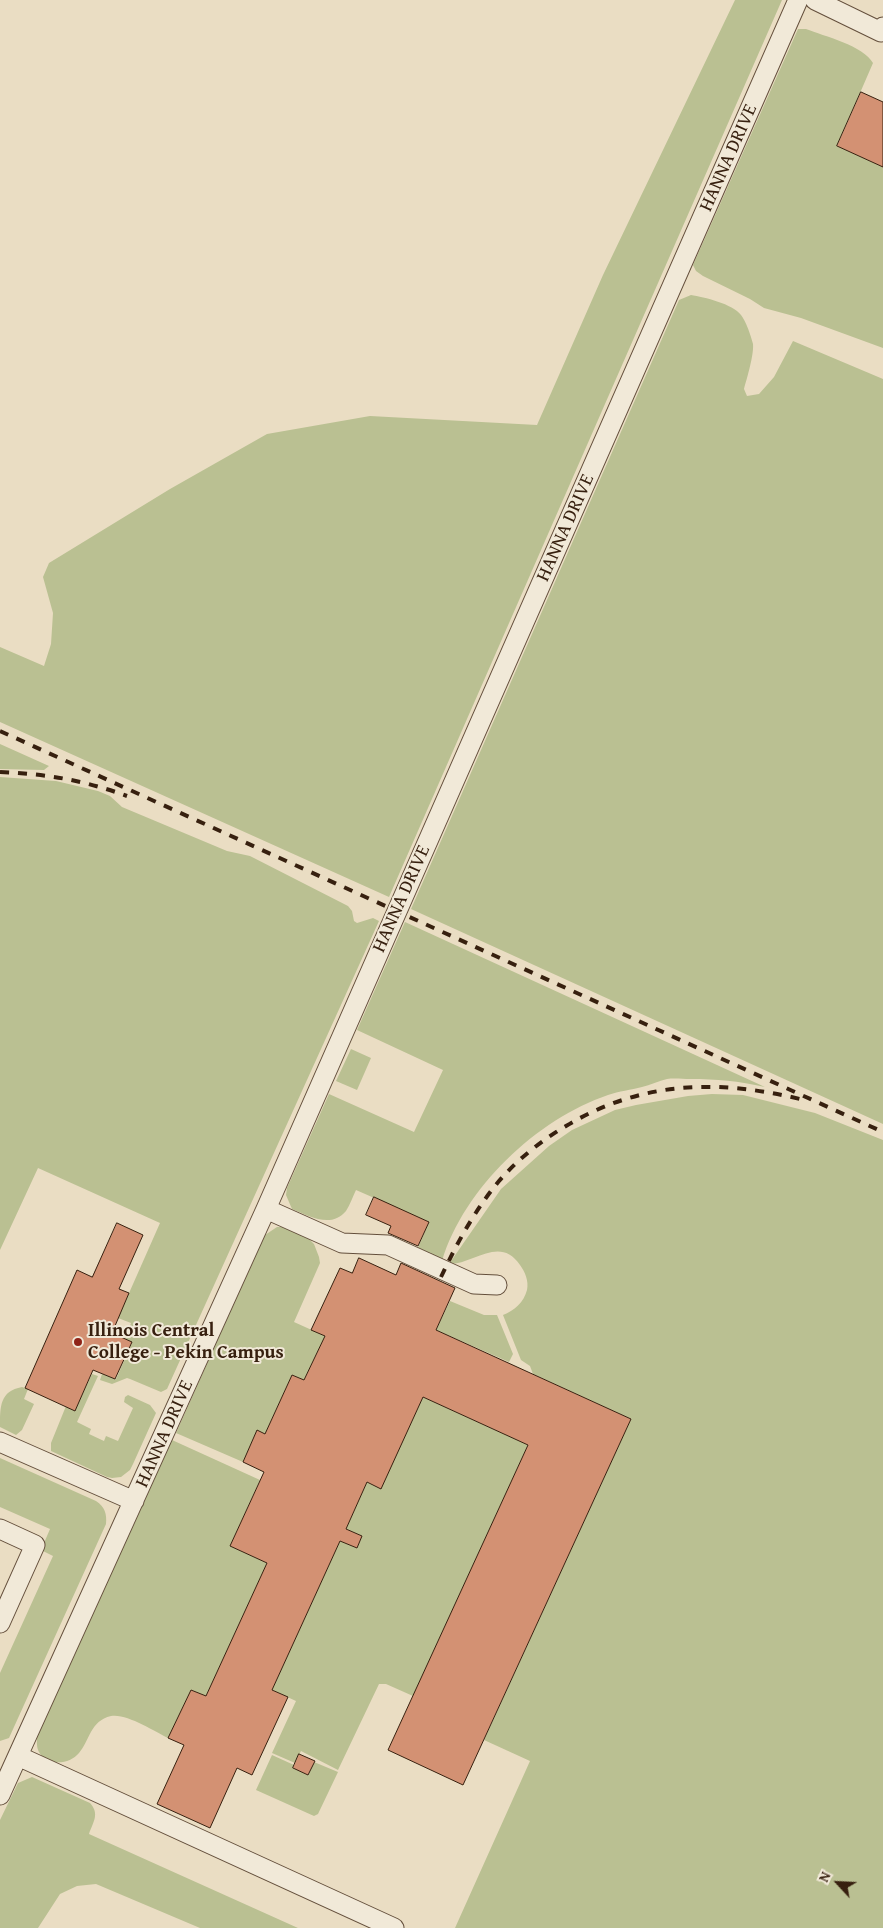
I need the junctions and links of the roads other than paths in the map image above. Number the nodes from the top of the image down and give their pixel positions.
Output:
1 (798, 0) edge
2 (815, 0) edge
3 (883, 27) edge
4 (266, 1209) junction
5 (497, 1286) dead end
6 (0, 1442) edge
7 (134, 1501) junction
8 (0, 1529) edge
9 (0, 1623) edge
10 (18, 1756) junction
11 (4, 1776) edge
12 (0, 1795) edge
13 (394, 1928) edge

1 - 4 street, HANNA DRIVE
2 - 3 street
4 - 5 street
4 - 7 street, HANNA DRIVE
6 - 7 street
7 - 10 street, HANNA DRIVE
8 - 9 street
10 - 11 street, HANNA DRIVE
10 - 13 street
11 - 12 street, HANNA DRIVE

